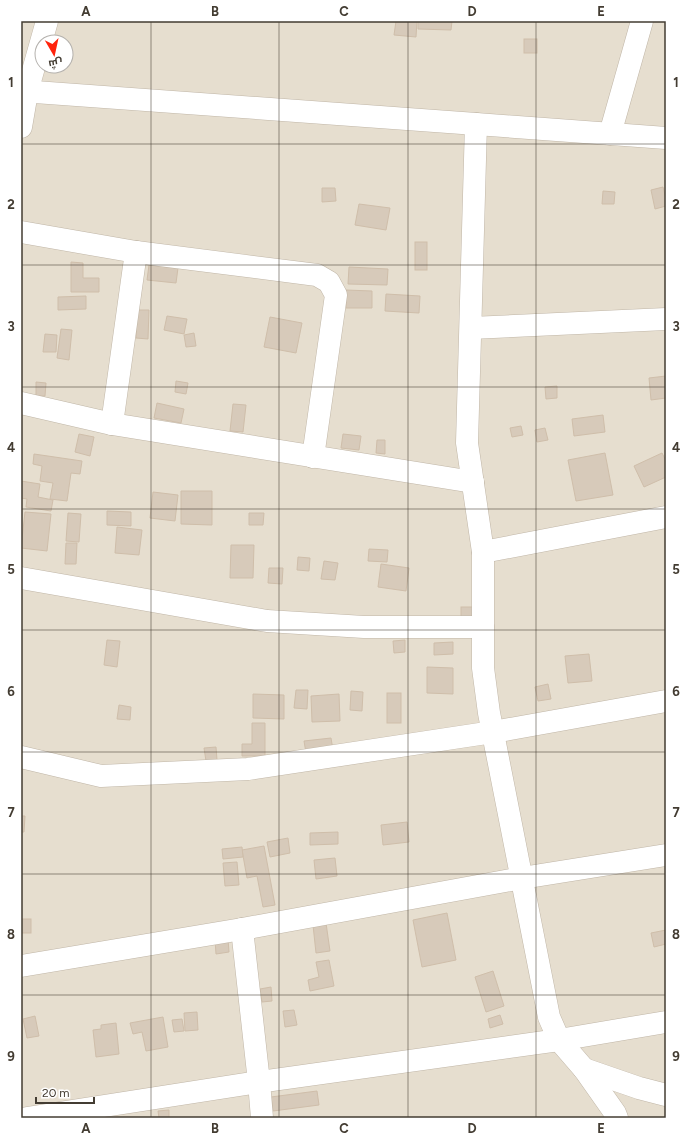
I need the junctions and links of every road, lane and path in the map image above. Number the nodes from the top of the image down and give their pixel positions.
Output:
1 (47, 21) edge
2 (642, 21) edge
3 (24, 92) edge
4 (476, 124) junction
5 (21, 127) edge
6 (610, 134) junction
7 (666, 138) edge
8 (21, 232) edge
9 (136, 252) junction
10 (666, 319) edge
11 (471, 328) junction
12 (21, 403) edge
13 (112, 424) junction
14 (313, 457) junction
15 (473, 482) junction
16 (666, 517) edge
17 (483, 552) junction
18 (21, 578) edge
19 (483, 627) junction
20 (666, 701) edge
21 (493, 732) junction
22 (21, 757) edge
23 (666, 855) edge
24 (522, 878) junction
25 (242, 929) junction
26 (21, 966) edge
27 (666, 1022) edge
28 (559, 1040) junction
29 (584, 1069) junction
30 (259, 1082) junction
31 (666, 1094) edge
32 (27, 1118) edge
33 (262, 1118) edge
34 (617, 1118) edge

1 - 3 street
2 - 6 street
3 - 4 street
3 - 5 street
4 - 6 street
4 - 11 street
6 - 7 street
8 - 9 street
9 - 13 street
9 - 14 street
10 - 11 street
11 - 15 street
12 - 13 street
13 - 14 street
14 - 15 street
15 - 17 street
16 - 17 street
17 - 19 street
18 - 19 street
19 - 21 street
20 - 21 street
21 - 22 street
21 - 24 street
23 - 24 street
24 - 25 street
24 - 28 street
25 - 26 street
25 - 30 street
27 - 28 street
28 - 29 street
28 - 30 street
29 - 31 street
29 - 34 street
30 - 32 street
30 - 33 street

